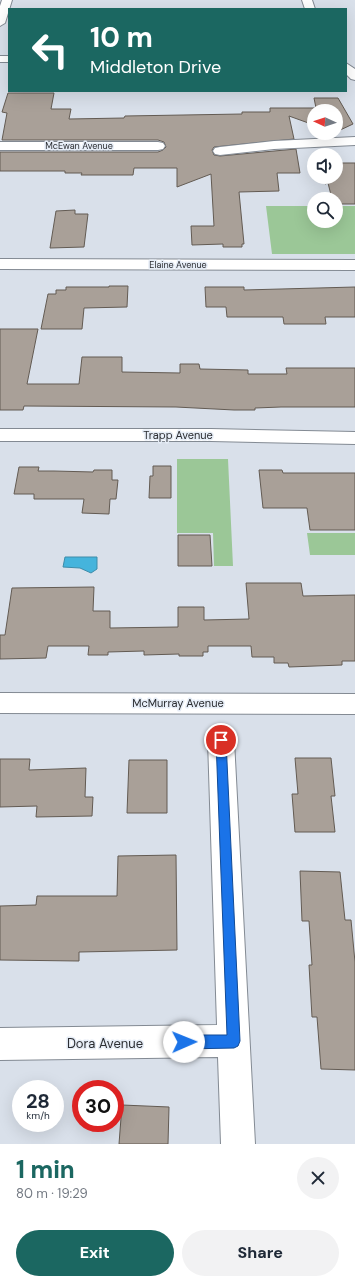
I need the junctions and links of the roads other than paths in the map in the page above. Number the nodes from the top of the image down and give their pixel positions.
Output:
1 (7, 0) edge
2 (0, 23) edge
3 (347, 67) edge
4 (355, 76) edge
5 (355, 141) edge
6 (0, 146) edge
7 (158, 146) dead end
8 (220, 151) dead end
9 (0, 264) edge
10 (355, 265) edge
11 (0, 436) edge
12 (355, 438) edge
13 (0, 703) edge
14 (355, 704) edge
15 (221, 740) dead end
16 (234, 1041) junction
17 (0, 1044) edge
18 (238, 1144) edge

1 - 2 street
3 - 4 street
5 - 8 street
6 - 7 street, McEwan Avenue
9 - 10 street, Elaine Avenue
11 - 12 street, Trapp Avenue
13 - 14 street, McMurray Avenue
15 - 16 street
16 - 17 street, Dora Avenue
16 - 18 street

